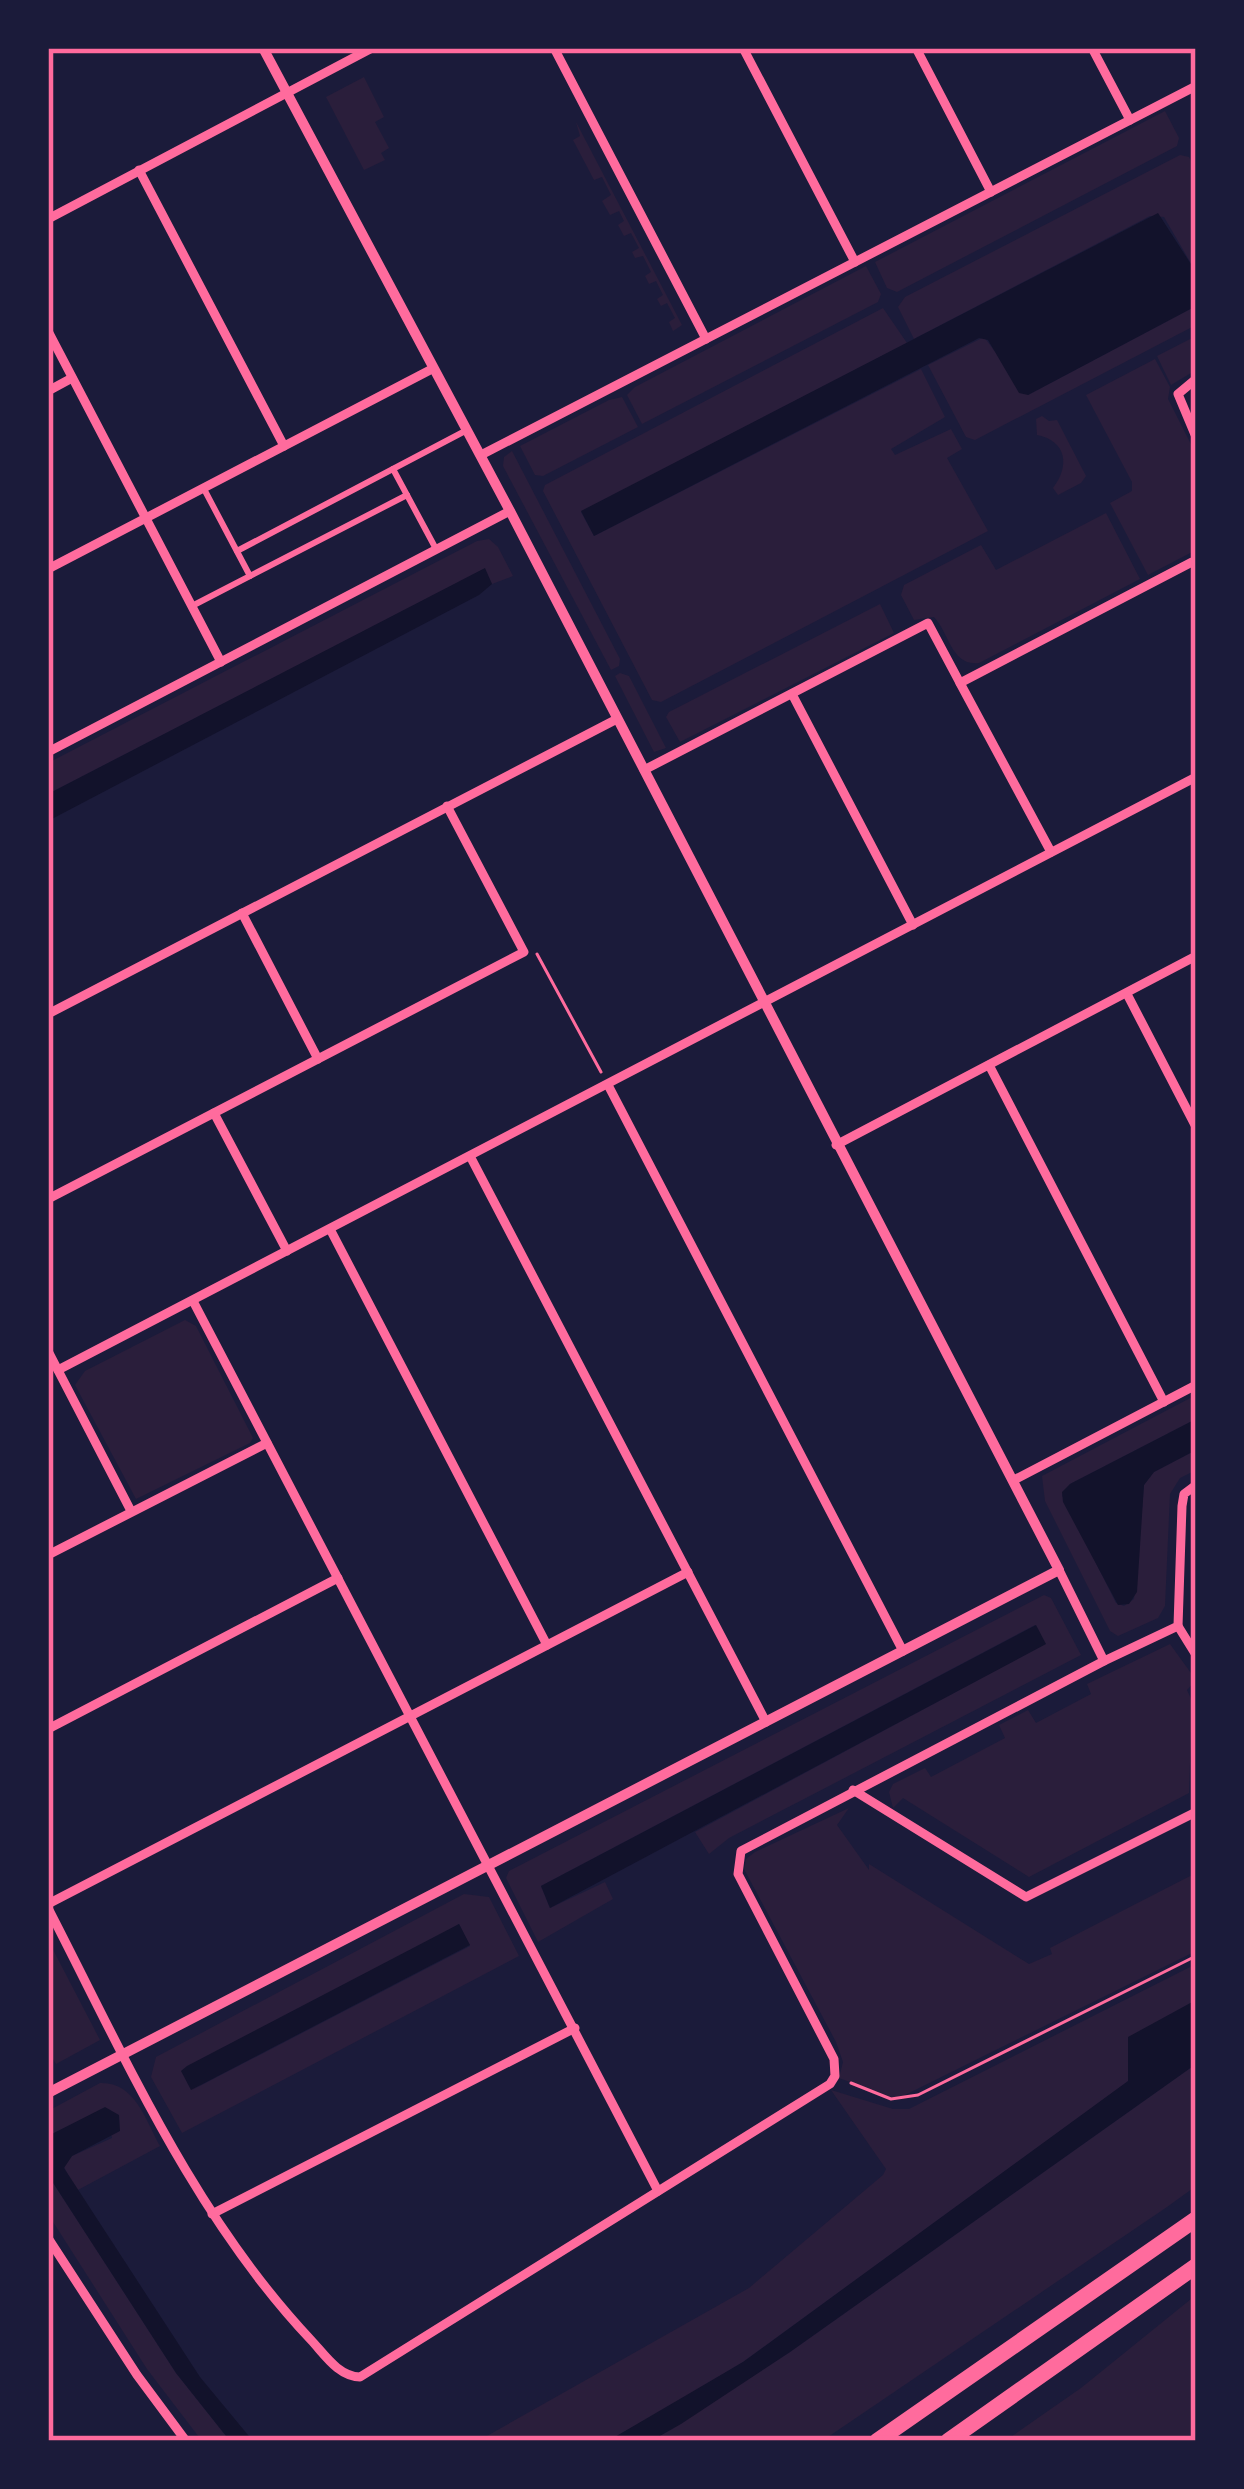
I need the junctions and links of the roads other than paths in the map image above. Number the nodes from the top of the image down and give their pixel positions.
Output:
1 (263, 48) edge
2 (372, 48) edge
3 (554, 48) edge
4 (743, 48) edge
5 (916, 48) edge
6 (1093, 48) edge
7 (1196, 86) edge
8 (287, 93) junction
9 (1130, 120) junction
10 (139, 170) junction
11 (991, 192) junction
12 (48, 218) edge
13 (855, 262) junction
14 (48, 331) edge
15 (706, 339) junction
16 (432, 369) junction
17 (72, 378) junction
18 (1196, 379) edge
19 (48, 391) edge
20 (467, 430) junction
21 (1196, 437) edge
22 (284, 446) junction
23 (481, 455) junction
24 (393, 469) junction
25 (204, 488) junction
26 (407, 495) junction
27 (510, 511) junction
28 (146, 518) junction
29 (436, 549) junction
30 (237, 551) junction
31 (1195, 564) edge
32 (48, 569) edge
33 (250, 576) junction
34 (192, 606) junction
35 (221, 662) junction
36 (960, 683) junction
37 (792, 694) junction
38 (617, 718) junction
39 (48, 752) edge
40 (644, 770) junction
41 (1196, 777) edge
42 (448, 806) junction
43 (1051, 852) junction
44 (242, 913) junction
45 (913, 925) junction
46 (1196, 956) edge
47 (1127, 994) junction
48 (763, 1004) junction
49 (48, 1014) edge
50 (318, 1059) junction
51 (989, 1065) junction
52 (608, 1085) junction
53 (214, 1113) junction
54 (1196, 1127) edge
55 (836, 1144) junction
56 (470, 1156) junction
57 (48, 1199) edge
58 (330, 1229) junction
59 (287, 1252) junction
60 (193, 1300) junction
61 (48, 1351) edge
62 (58, 1370) junction
63 (1196, 1385) edge
64 (1164, 1402) junction
65 (267, 1443) junction
66 (1014, 1480) junction
67 (1196, 1485) edge
68 (131, 1511) junction
69 (48, 1555) edge
70 (1059, 1570) junction
71 (688, 1572) junction
72 (338, 1578) junction
73 (1178, 1626) junction
74 (547, 1645) junction
75 (903, 1651) junction
76 (1196, 1655) edge
77 (1104, 1660) junction
78 (410, 1716) junction
79 (766, 1722) junction
80 (48, 1729) edge
81 (853, 1790) junction
82 (1196, 1812) edge
83 (488, 1866) junction
84 (48, 1906) edge
85 (575, 2028) junction
86 (125, 2055) junction
87 (48, 2093) edge
88 (658, 2192) junction
89 (212, 2214) junction
90 (1196, 2219) edge
91 (48, 2238) edge
92 (1196, 2266) edge
93 (187, 2441) edge
94 (877, 2441) edge
95 (948, 2441) edge

1 - 8 street
2 - 8 street
3 - 15 street
4 - 13 street
5 - 11 street
6 - 9 street
7 - 9 street
8 - 10 street
8 - 16 street
9 - 11 street
10 - 12 street
10 - 22 street
11 - 13 street
13 - 15 street
14 - 17 street
15 - 23 street
16 - 20 street
16 - 22 street
17 - 19 street
17 - 28 street
18 - 21 street
20 - 23 street
20 - 24 street
22 - 25 street
23 - 27 street
24 - 26 street
24 - 30 street
25 - 28 street
25 - 30 street
26 - 29 street
26 - 33 street
27 - 29 street
27 - 38 street
28 - 32 street
28 - 34 street
29 - 35 street
30 - 33 street
31 - 36 street
33 - 34 street
34 - 35 street
35 - 39 street
36 - 37 street
36 - 43 street
37 - 40 street
37 - 45 street
38 - 40 street
38 - 42 street
40 - 48 street
41 - 43 street
42 - 44 street
42 - 50 street
43 - 45 street
44 - 49 street
44 - 50 street
45 - 48 street
46 - 47 street
47 - 51 street
47 - 54 street
48 - 52 street
48 - 55 street
50 - 53 street
51 - 55 street
51 - 64 street
52 - 56 street
52 - 75 street
53 - 57 street
53 - 59 street
55 - 66 street
56 - 58 street
56 - 71 street
58 - 59 street
58 - 74 street
59 - 60 street
60 - 62 street
60 - 65 street
61 - 62 street
62 - 68 street
63 - 64 street
64 - 66 street
65 - 68 street
65 - 72 street
66 - 70 street
67 - 73 street
68 - 69 street
70 - 75 street
70 - 77 street
71 - 74 street
71 - 79 street
72 - 78 street
72 - 80 street
73 - 76 street
73 - 77 street
74 - 78 street
75 - 79 street
77 - 81 street
78 - 83 street
78 - 84 street
79 - 83 street
81 - 82 street
81 - 88 street
83 - 85 street
83 - 86 street
84 - 86 street
85 - 88 street
85 - 89 street
86 - 87 street
86 - 89 street
88 - 89 street
90 - 94 highway
91 - 93 street
92 - 95 highway

